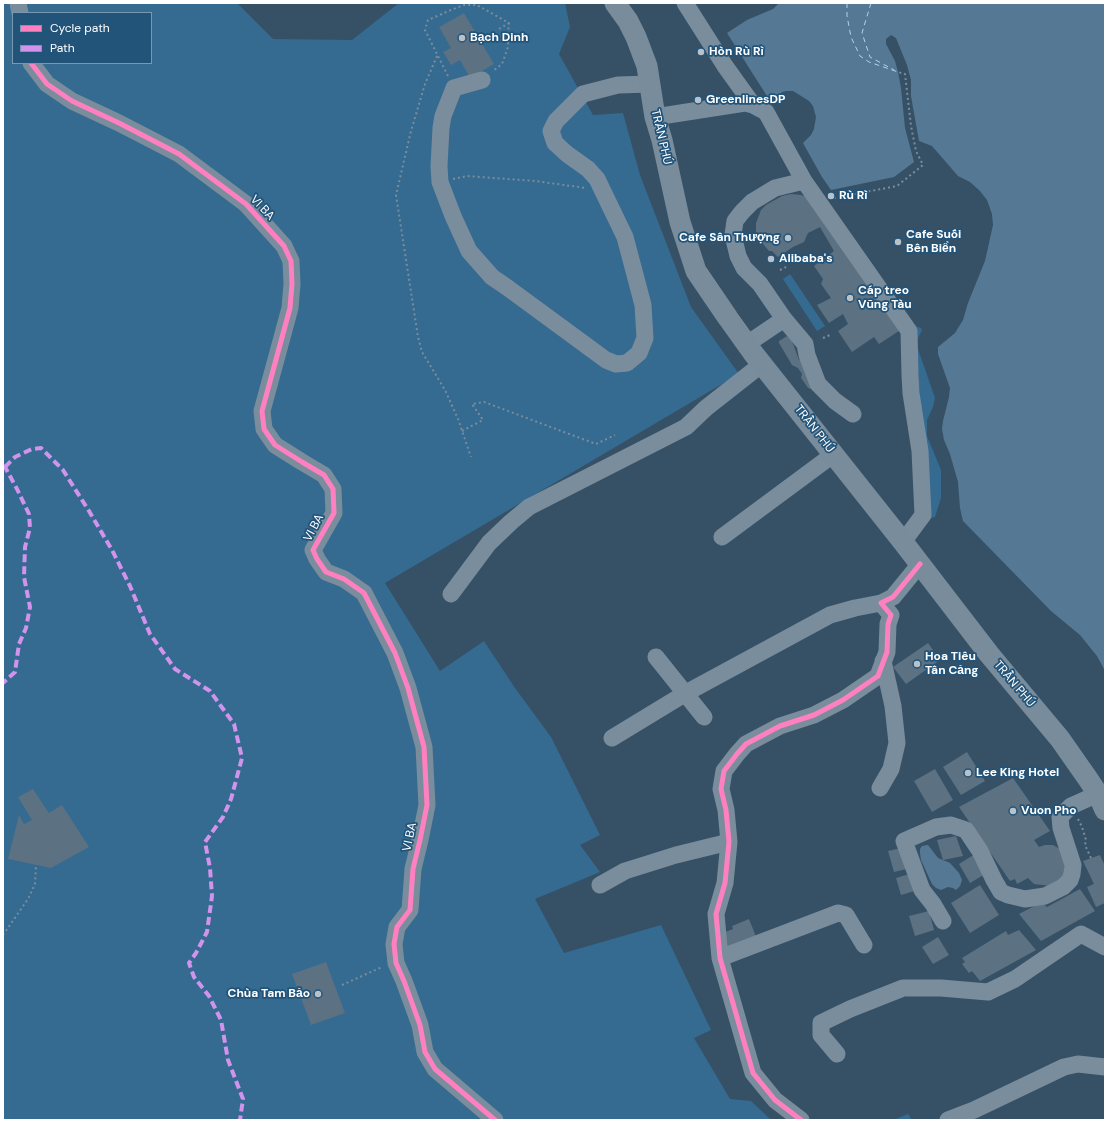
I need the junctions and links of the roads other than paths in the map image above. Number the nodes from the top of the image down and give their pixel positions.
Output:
1 (615, 3) edge
2 (685, 3) edge
3 (32, 64) edge
4 (482, 80) road end
5 (650, 84) junction
6 (753, 105) junction
7 (655, 117) junction
8 (804, 180) junction
9 (784, 319) junction
10 (746, 344) junction
11 (762, 364) junction
12 (852, 414) dead end
13 (834, 454) junction
14 (722, 537) dead end
15 (903, 542) junction
16 (920, 564) junction
17 (451, 594) dead end
18 (881, 603) junction
19 (656, 657) dead end
20 (884, 661) junction
21 (686, 693) junction
22 (704, 717) dead end
23 (612, 738) dead end
24 (880, 788) dead end
25 (1101, 802) edge
26 (729, 842) junction
27 (600, 885) dead end
28 (943, 921) dead end
29 (864, 945) dead end
30 (1105, 947) edge
31 (720, 958) junction
32 (837, 1054) dead end
33 (1105, 1067) edge
34 (495, 1120) edge
35 (801, 1120) edge
36 (948, 1120) edge

1 - 5 main road, TRẦN PHÚ
2 - 6 street
3 - 34 street, VI BA
4 - 5 street
5 - 7 main road, TRẦN PHÚ
6 - 7 street
6 - 8 street
7 - 10 main road, TRẦN PHÚ
8 - 9 street
8 - 15 street
9 - 10 street
9 - 12 street
10 - 11 main road, TRẦN PHÚ
11 - 13 main road, TRẦN PHÚ
11 - 17 street
13 - 14 street
13 - 15 main road, TRẦN PHÚ
15 - 16 main road, TRẦN PHÚ
16 - 18 street
16 - 25 main road, TRẦN PHÚ
18 - 20 street
18 - 21 street
19 - 21 street
20 - 24 street
20 - 26 street
21 - 22 street
21 - 23 street
25 - 28 street
26 - 27 street
26 - 31 street
29 - 31 street
30 - 32 street
31 - 35 street
33 - 36 street

